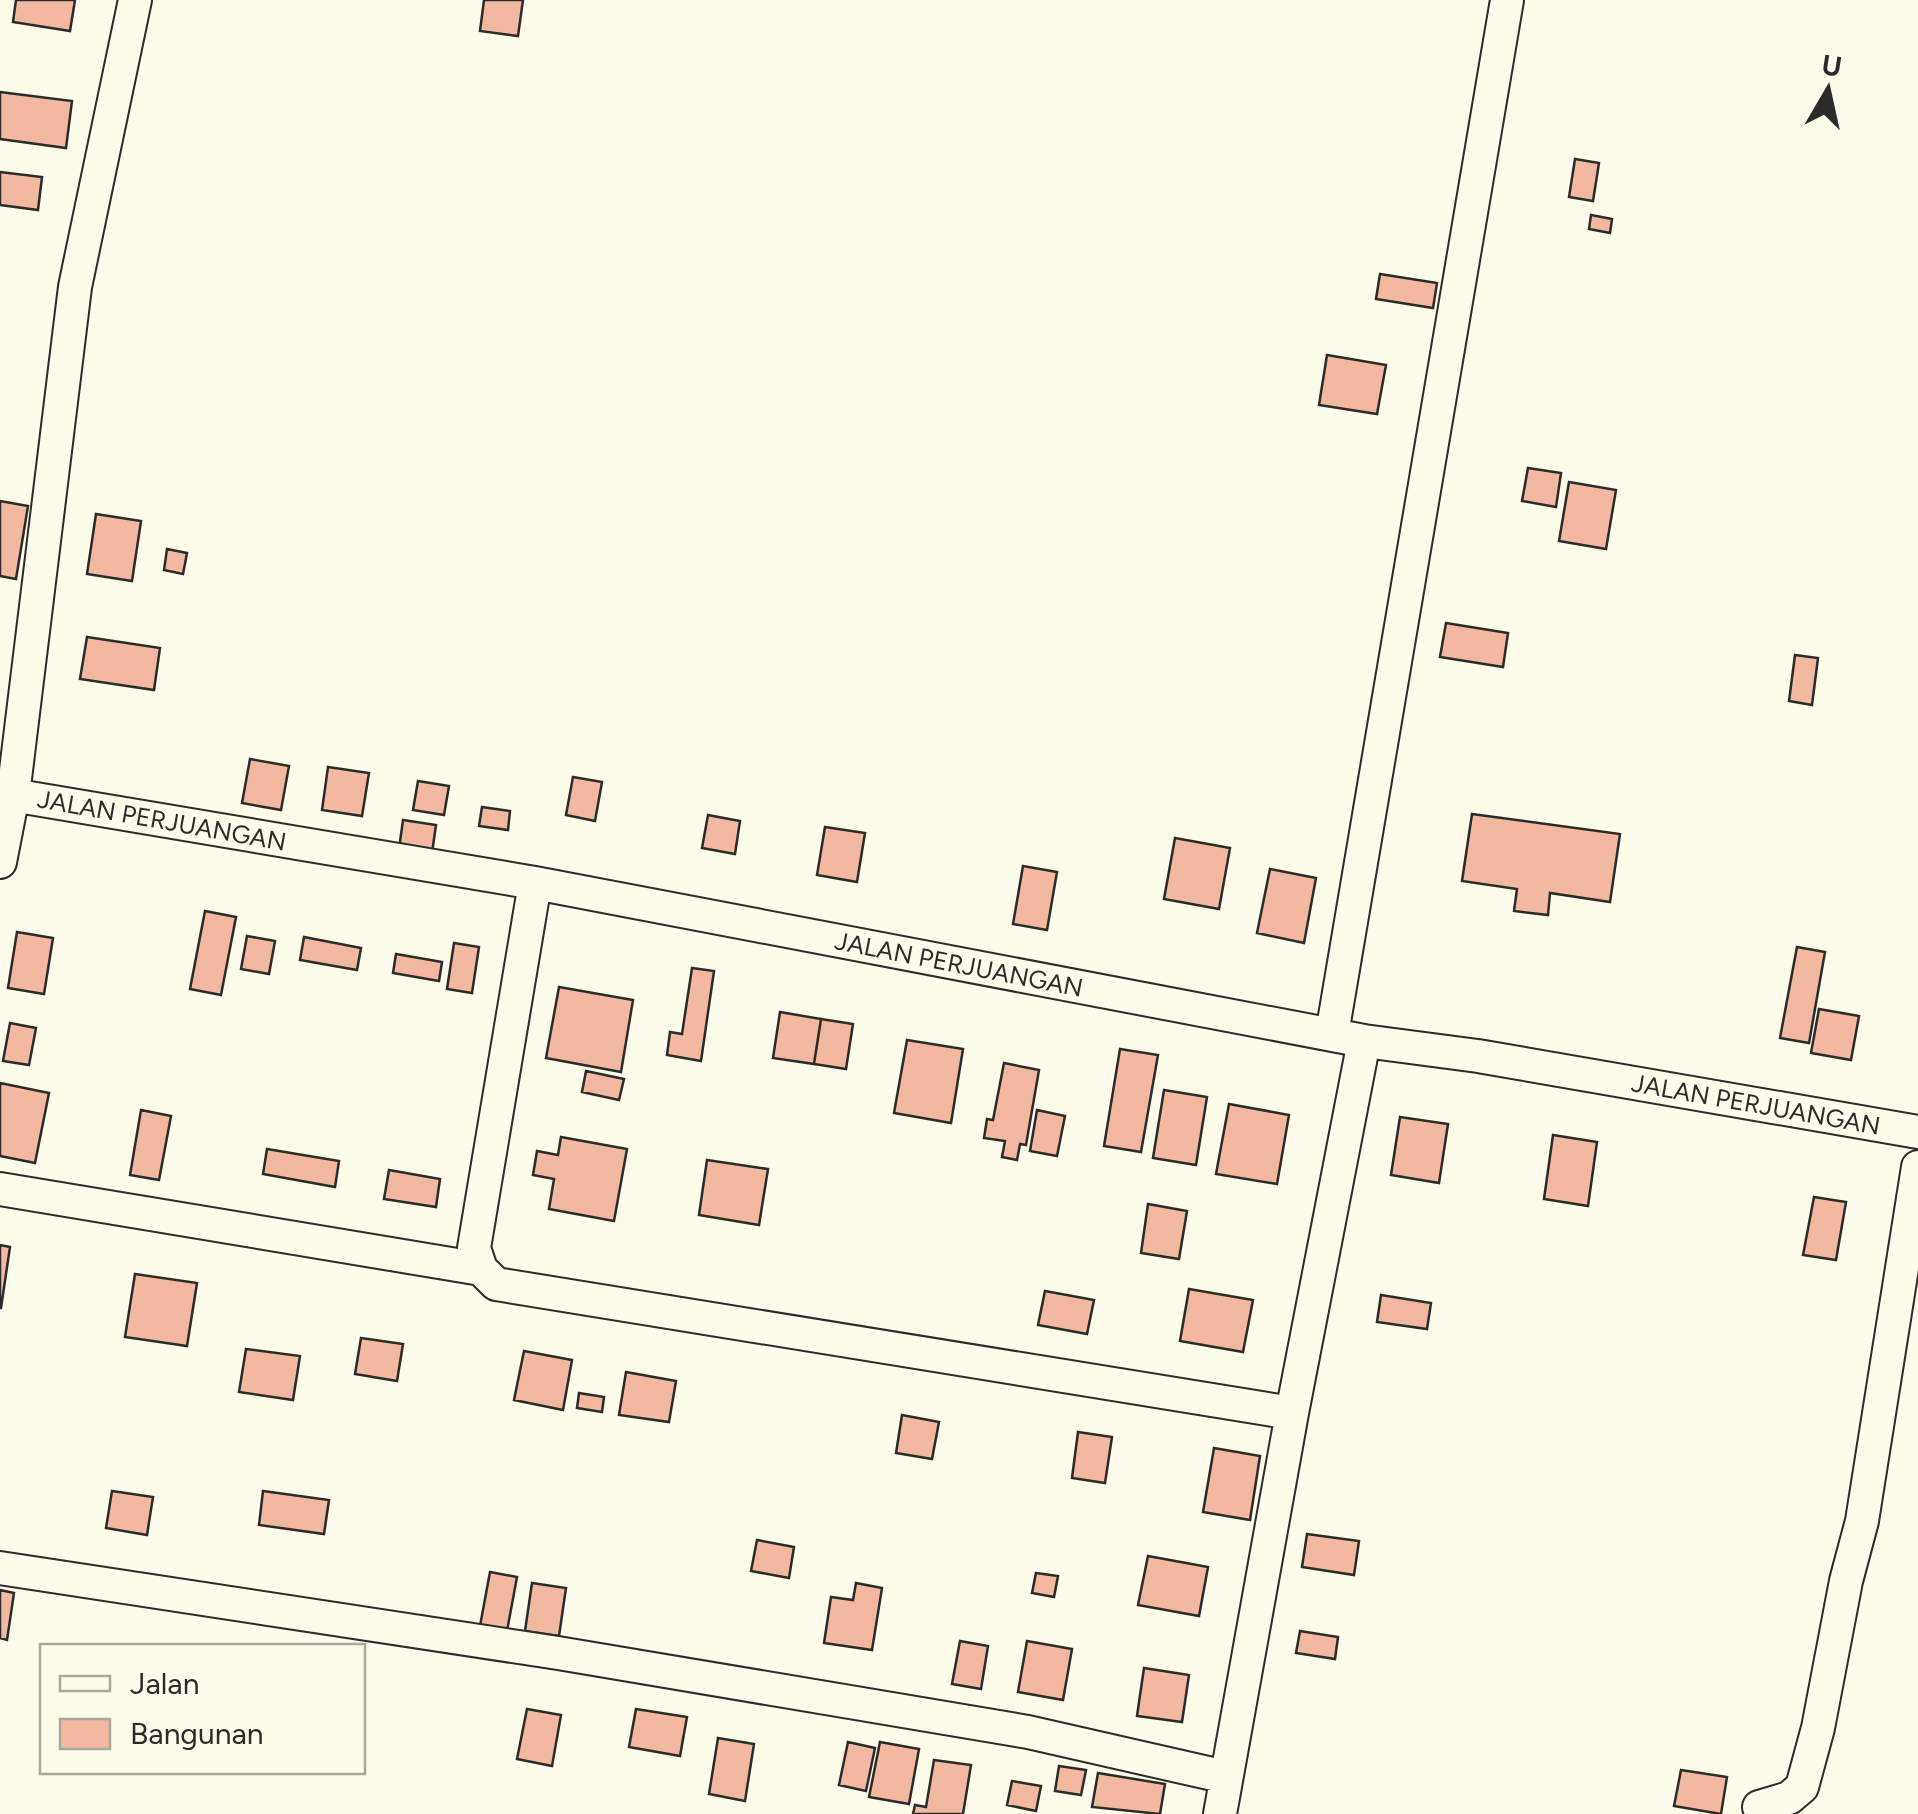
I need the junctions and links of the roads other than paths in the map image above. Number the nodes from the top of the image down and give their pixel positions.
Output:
1 (135, 0) edge
2 (1507, 0) edge
3 (6, 794) edge
4 (0, 862) edge
5 (535, 883) junction
6 (1348, 1038) junction
7 (1918, 1132) edge
8 (1918, 1167) edge
9 (0, 1189) edge
10 (480, 1269) junction
11 (1292, 1414) junction
12 (0, 1568) edge
13 (1226, 1776) junction
14 (1759, 1807) dead end
15 (1220, 1814) edge

1 - 3 street
2 - 6 street
3 - 4 street
3 - 5 street, JALAN PERJUANGAN
5 - 6 street, JALAN PERJUANGAN
5 - 10 street
6 - 7 street, JALAN PERJUANGAN
6 - 11 street
8 - 14 street
9 - 10 street
10 - 11 street
11 - 13 street
12 - 13 street
13 - 15 street

